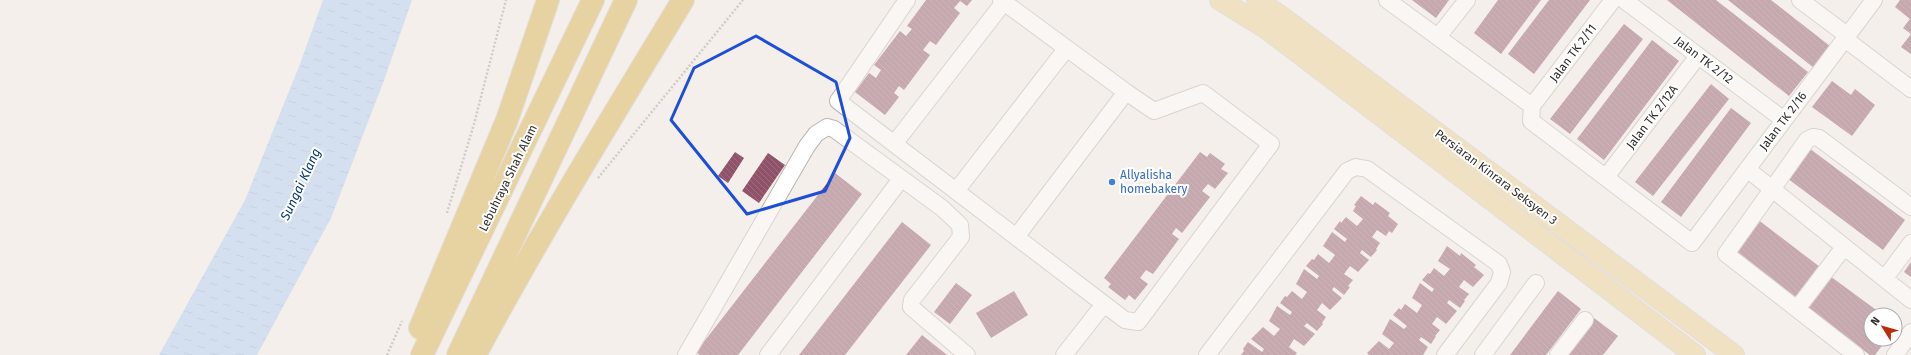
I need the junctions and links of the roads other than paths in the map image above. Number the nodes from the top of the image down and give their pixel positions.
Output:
1 (548, 0) edge
2 (593, 0) edge
3 (626, 0) edge
4 (683, 0) edge
5 (907, 0) edge
6 (1220, 0) edge
7 (1257, 0) edge
8 (1387, 0) edge
9 (1467, 0) edge
10 (1614, 0) edge
11 (1624, 0) edge
12 (1800, 0) edge
13 (1874, 0) edge
14 (1002, 1) edge
15 (1438, 37) junction
16 (1846, 37) junction
17 (1066, 49) junction
18 (1698, 56) junction
19 (1911, 88) edge
20 (1126, 92) junction
21 (1532, 106) junction
22 (1784, 120) junction
23 (894, 144) junction
24 (1747, 169) junction
25 (1606, 177) junction
26 (901, 179) junction
27 (1772, 188) junction
28 (956, 191) junction
29 (1911, 207) edge
30 (1016, 237) junction
31 (1911, 243) edge
32 (1844, 247) junction
33 (1885, 278) junction
34 (1536, 283) dead end
35 (1911, 300) edge
36 (1104, 304) junction
37 (1797, 309) junction
38 (1585, 320) dead end
39 (1911, 332) edge
40 (410, 355) edge
41 (422, 355) edge
42 (458, 355) edge
43 (475, 355) edge
44 (686, 355) edge
45 (768, 355) edge
46 (967, 355) edge
47 (1064, 355) edge
48 (1207, 355) edge
49 (1445, 355) edge
50 (1483, 355) edge
51 (1558, 355) edge
52 (1695, 355) edge
53 (1734, 355) edge
54 (1856, 355) edge
55 (1895, 355) edge

1 - 40 highway
2 - 41 highway, Lebuhraya Shah Alam
3 - 42 highway
4 - 43 highway
5 - 23 street
6 - 52 main road, Persiaran Kinrara Seksyen 3
7 - 53 main road, Persiaran Kinrara Seksyen 3
8 - 15 street
9 - 15 street
10 - 21 street, Jalan TK 2/11
11 - 18 street, Jalan TK 2/12
12 - 16 street
13 - 16 street, Jalan TK 2/16
14 - 17 street
14 - 23 street
15 - 21 street
16 - 19 street
16 - 22 street, Jalan TK 2/16
17 - 20 street
17 - 28 street
18 - 22 street, Jalan TK 2/12
18 - 25 street, Jalan TK 2/12A
20 - 30 street
20 - 36 street
21 - 25 street
22 - 24 street, Jalan TK 2/16
23 - 28 street
24 - 25 street, Jalan TK 2/16
24 - 27 street
26 - 44 street
26 - 45 street
26 - 46 street
27 - 29 street
27 - 32 street
27 - 37 street
28 - 30 street
30 - 36 street
31 - 33 street
32 - 33 street
32 - 37 street
33 - 35 street
34 - 50 street
36 - 47 street
37 - 54 street
38 - 51 street
39 - 55 street
48 - 49 street

